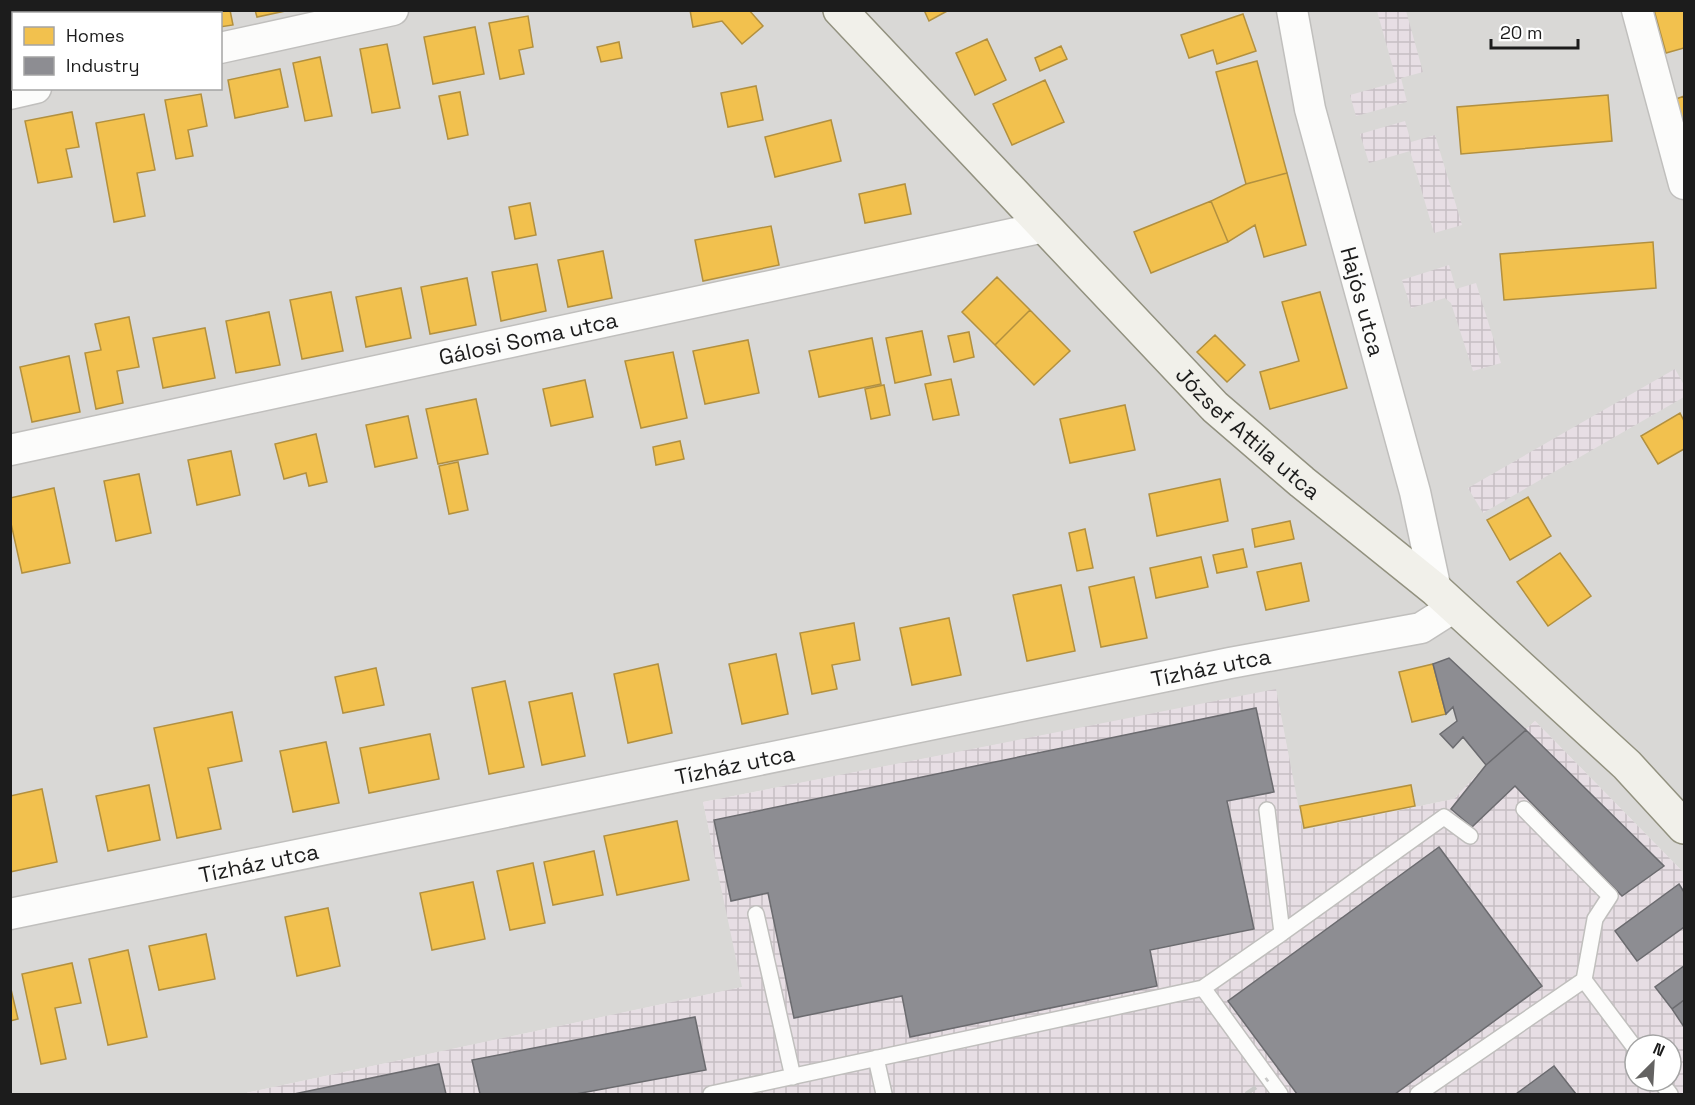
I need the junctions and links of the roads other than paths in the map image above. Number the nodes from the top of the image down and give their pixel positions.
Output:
1 (393, 10) edge
2 (840, 10) edge
3 (1292, 10) edge
4 (1637, 10) edge
5 (222, 48) edge
6 (27, 90) edge
7 (10, 94) edge
8 (1684, 184) edge
9 (1044, 227) junction
10 (10, 450) edge
11 (1445, 599) junction
12 (1524, 809) dead end
13 (1267, 810) dead end
14 (1684, 827) edge
15 (1470, 836) dead end
16 (10, 914) edge
17 (756, 914) dead end
18 (1282, 933) junction
19 (1584, 980) junction
20 (1203, 988) junction
21 (1624, 1033) edge
22 (876, 1058) junction
23 (793, 1077) junction
24 (711, 1095) edge
25 (884, 1095) edge
26 (1280, 1095) edge
27 (1418, 1095) edge

1 - 5 street
2 - 9 street, József Attila utca
3 - 11 street, Hajós utca
4 - 8 street
6 - 7 street
9 - 10 street, Gálosi Soma utca
9 - 11 street, József Attila utca
11 - 14 street, József Attila utca
11 - 16 street, Tízház utca
12 - 19 lane
13 - 18 lane
15 - 18 lane
17 - 23 lane
18 - 20 lane
19 - 21 lane
19 - 27 lane
20 - 22 lane
20 - 26 lane
22 - 23 lane
22 - 25 lane
23 - 24 lane

